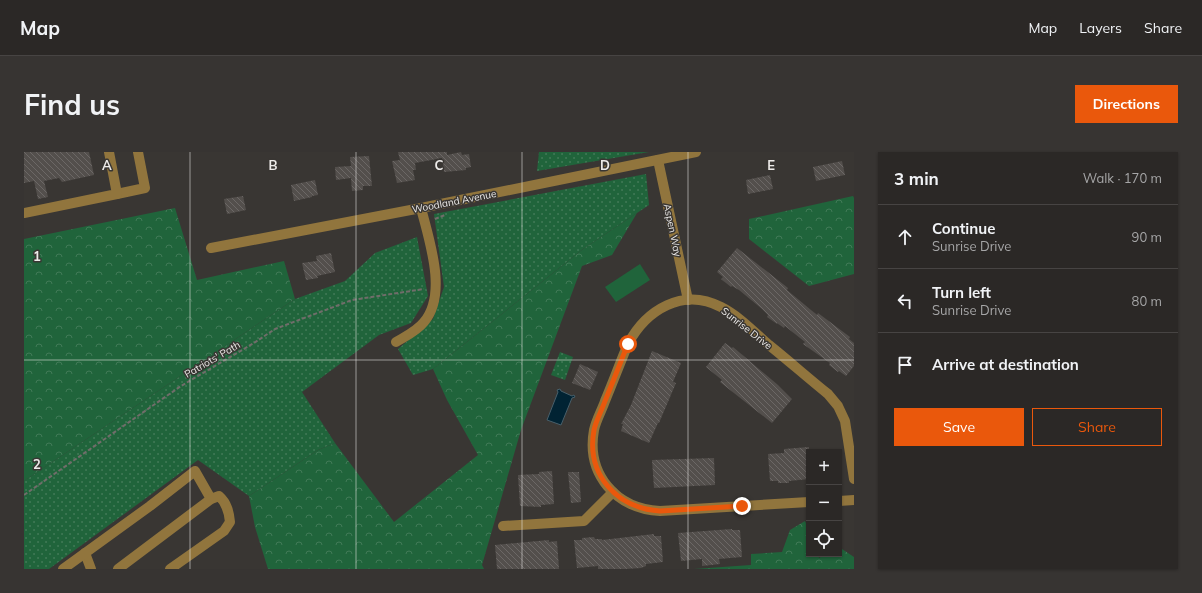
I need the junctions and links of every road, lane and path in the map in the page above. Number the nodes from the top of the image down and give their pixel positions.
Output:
1 (109, 152) edge
2 (138, 152) edge
3 (696, 152) edge
4 (658, 160) junction
5 (117, 194) junction
6 (421, 208) junction
7 (24, 214) edge
8 (211, 248) dead end
9 (430, 288) dead end
10 (688, 300) junction
11 (396, 342) dead end
12 (854, 479) edge
13 (613, 492) junction
14 (24, 495) edge
15 (211, 499) junction
16 (854, 500) edge
17 (842, 501) edge
18 (806, 502) edge
19 (503, 526) dead end
20 (85, 553) junction
21 (63, 569) edge
22 (91, 569) edge
23 (118, 569) edge
24 (170, 569) edge

1 - 5 street
2 - 5 street
3 - 4 street, Woodland Avenue
4 - 6 street, Woodland Avenue
4 - 10 street, Aspen Way
5 - 7 street
6 - 8 street, Woodland Avenue
6 - 11 street
9 - 14 path, Patriots' Path
10 - 12 street, Sunrise Drive
10 - 13 street, Sunrise Drive
13 - 18 street, Sunrise Drive
13 - 19 street
15 - 20 street
15 - 23 street
15 - 24 street
16 - 17 street
20 - 21 street
20 - 22 street

